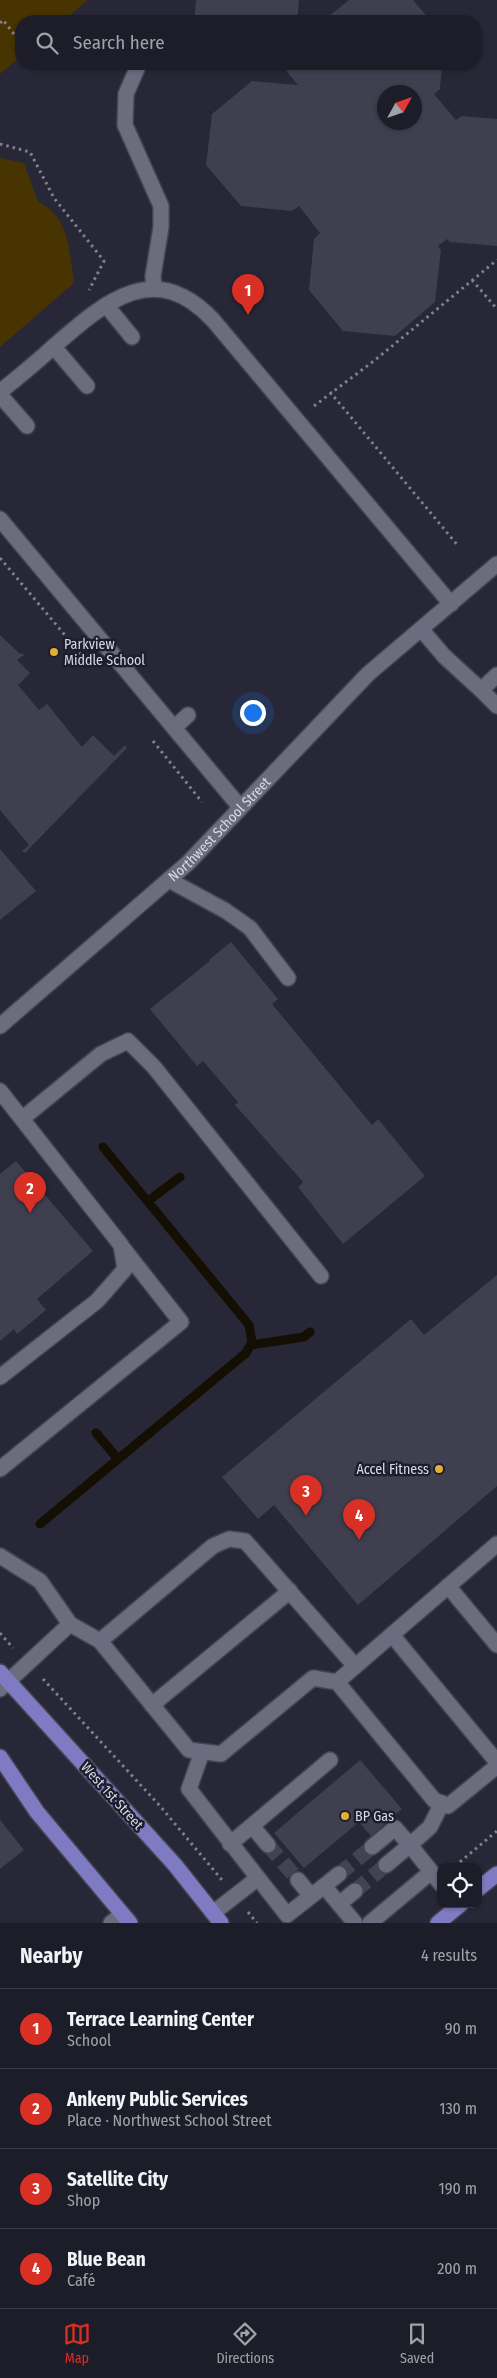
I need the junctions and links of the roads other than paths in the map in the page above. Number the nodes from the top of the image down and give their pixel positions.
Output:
1 (136, 70) edge
2 (154, 289) junction
3 (106, 305) junction
4 (132, 337) dead end
5 (54, 347) junction
6 (88, 386) dead end
7 (0, 394) edge
8 (27, 426) dead end
9 (0, 519) edge
10 (497, 564) edge
11 (451, 604) junction
12 (421, 629) junction
13 (497, 675) edge
14 (481, 690) junction
15 (497, 706) edge
16 (188, 715) dead end
17 (175, 727) junction
18 (240, 807) junction
19 (169, 880) junction
20 (288, 978) dead end
21 (0, 1026) edge
22 (0, 1091) edge
23 (22, 1118) junction
24 (121, 1245) junction
25 (320, 1276) dead end
26 (0, 1377) edge
27 (0, 1469) edge
28 (497, 1544) edge
29 (0, 1556) edge
30 (448, 1586) junction
31 (290, 1591) junction
32 (70, 1624) junction
33 (392, 1635) junction
34 (100, 1642) junction
35 (497, 1645) edge
36 (355, 1666) junction
37 (3, 1680) edge
38 (337, 1682) junction
39 (152, 1705) junction
40 (202, 1752) junction
41 (0, 1757) edge
42 (330, 1760) dead end
43 (497, 1762) edge
44 (497, 1766) edge
45 (442, 1803) junction
46 (252, 1826) junction
47 (230, 1844) junction
48 (268, 1844) tunnel mouth
49 (410, 1845) junction
50 (372, 1847) tunnel mouth
51 (386, 1865) tunnel mouth
52 (431, 1872) junction
53 (339, 1874) tunnel mouth
54 (497, 1874) edge
55 (258, 1878) junction
56 (437, 1879) edge
57 (298, 1880) tunnel mouth
58 (324, 1886) junction
59 (482, 1887) edge
60 (355, 1891) tunnel mouth
61 (311, 1896) junction
62 (339, 1904) junction
63 (455, 1908) edge
64 (217, 1918) edge
65 (121, 1920) edge
66 (355, 1923) edge
67 (370, 1923) edge
68 (438, 1923) edge

1 - 2 street
2 - 3 street
2 - 11 street
3 - 4 street
3 - 5 street
5 - 6 street
5 - 7 street
7 - 8 street
9 - 17 street
10 - 11 street, Northwest School Street
11 - 12 street, Northwest School Street
12 - 14 street
12 - 18 street, Northwest School Street
13 - 14 street
14 - 15 street
16 - 17 street
17 - 18 street
18 - 19 street, Northwest School Street
19 - 20 street
19 - 21 street, Northwest School Street
22 - 23 street
23 - 24 street
23 - 25 street
24 - 26 street
24 - 27 street
28 - 30 street
29 - 32 street
30 - 33 street
30 - 35 street
31 - 34 street
31 - 36 street
31 - 39 street
32 - 34 street
32 - 37 street
33 - 36 street
33 - 43 street
34 - 39 street
36 - 38 street
37 - 64 main road, West 1st Street
38 - 40 street
38 - 45 street
39 - 40 street
40 - 47 street
41 - 65 main road
42 - 46 street
44 - 45 street
45 - 49 street
46 - 47 street
46 - 48 street
47 - 55 street
49 - 50 street
49 - 51 street
49 - 52 street
52 - 56 street
52 - 67 street
53 - 58 street
54 - 59 main road
55 - 61 street
55 - 64 street
57 - 61 street
58 - 61 street
58 - 62 street
60 - 62 street
62 - 66 street
63 - 68 main road

